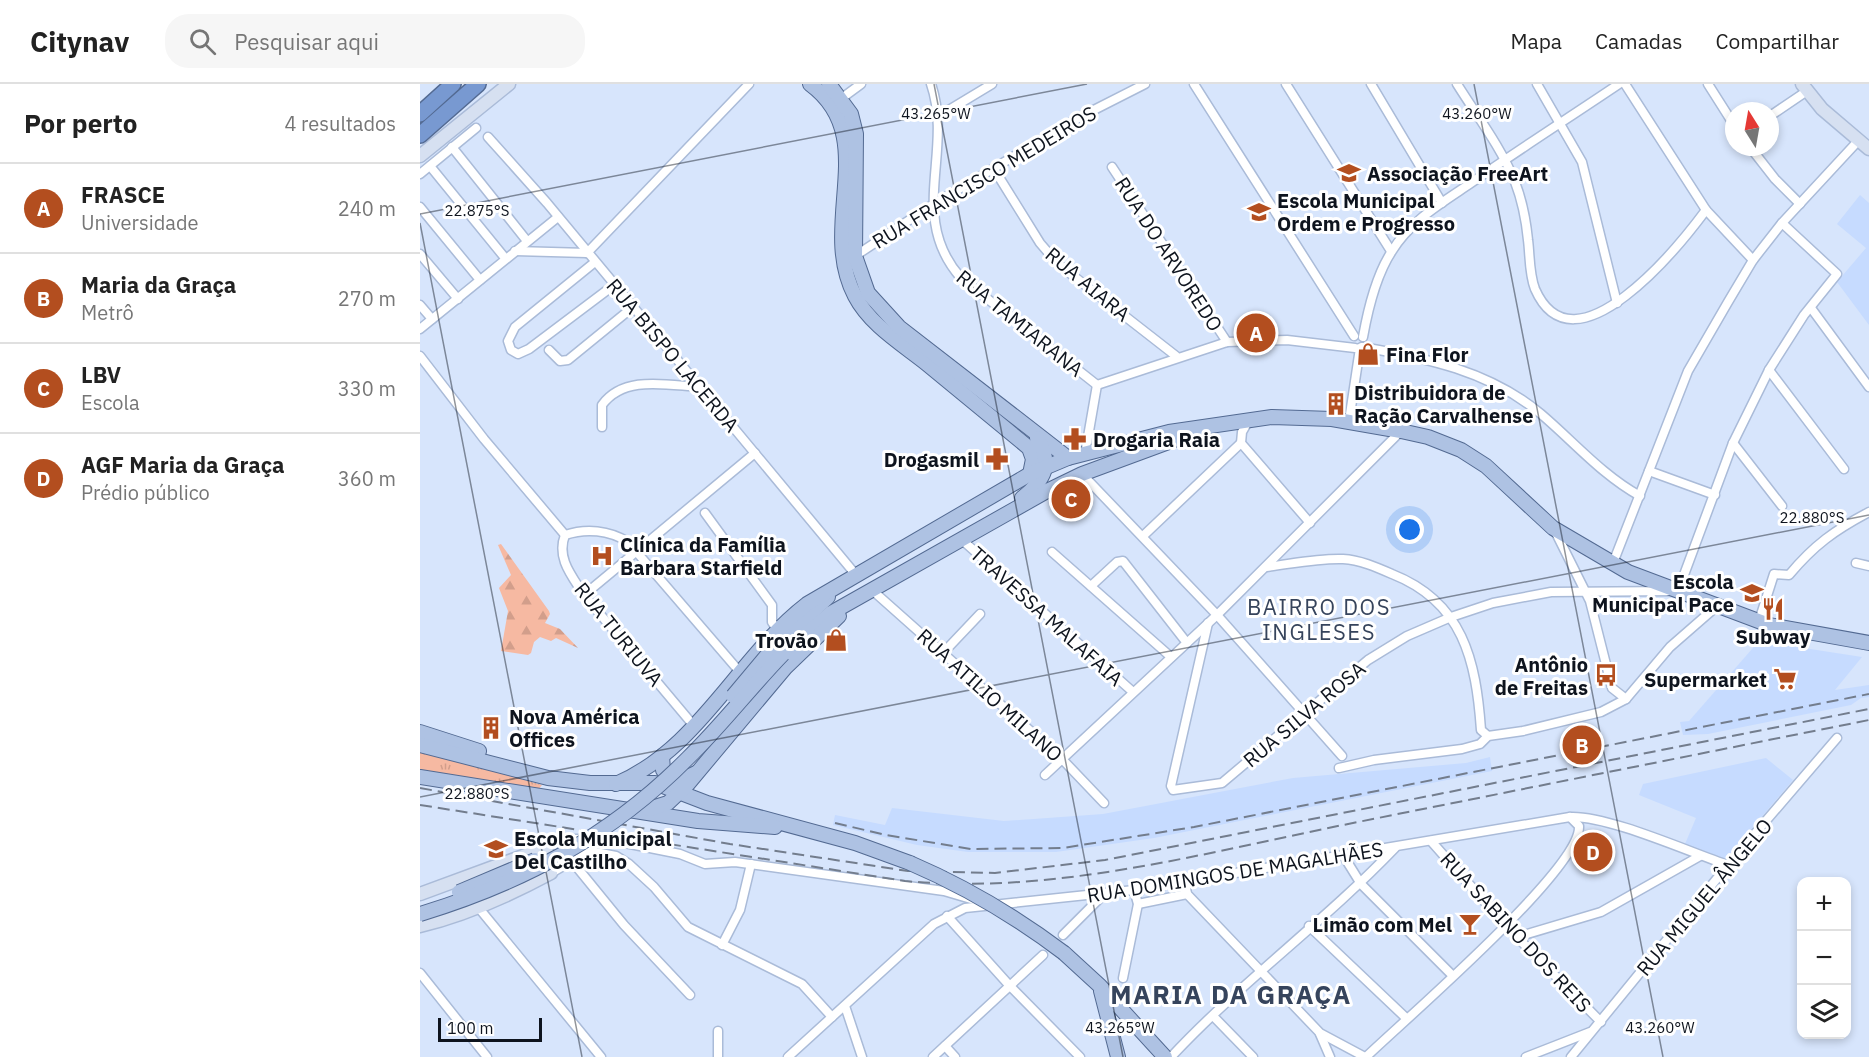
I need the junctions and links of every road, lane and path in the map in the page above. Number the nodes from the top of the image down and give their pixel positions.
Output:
1 (453, 84) edge
2 (478, 84) edge
3 (509, 84) edge
4 (749, 84) edge
5 (810, 84) edge
6 (829, 84) edge
7 (861, 84) edge
8 (931, 84) edge
9 (992, 84) edge
10 (1145, 84) edge
11 (1194, 84) edge
12 (1286, 84) edge
13 (1371, 84) edge
14 (1457, 84) edge
15 (1537, 84) edge
16 (1619, 84) edge
17 (1624, 84) edge
18 (1708, 84) edge
19 (1805, 88) edge
20 (842, 98) junction
21 (1779, 109) edge
22 (1725, 111) edge
23 (420, 114) edge
24 (939, 116) junction
25 (1561, 123) junction
26 (476, 128) dead end
27 (420, 135) edge
28 (488, 137) dead end
29 (1858, 141) junction
30 (452, 147) junction
31 (1869, 149) edge
32 (420, 156) edge
33 (1757, 156) edge
34 (1504, 159) junction
35 (430, 166) junction
36 (1112, 167) dead end
37 (994, 169) junction
38 (420, 174) edge
39 (1442, 203) junction
40 (1800, 204) junction
41 (932, 205) junction
42 (420, 207) edge
43 (1707, 210) junction
44 (558, 217) junction
45 (1782, 223) junction
46 (527, 241) junction
47 (515, 251) junction
48 (1391, 252) junction
49 (587, 253) junction
50 (420, 254) edge
51 (855, 256) junction
52 (505, 258) junction
53 (1753, 260) junction
54 (595, 262) junction
55 (480, 279) junction
56 (614, 285) junction
57 (458, 299) junction
58 (1617, 303) junction
59 (420, 305) edge
60 (633, 307) junction
61 (1810, 308) junction
62 (432, 319) junction
63 (420, 329) edge
64 (1358, 337) junction
65 (1227, 342) junction
66 (1359, 348) junction
67 (549, 350) dead end
68 (420, 356) edge
69 (1176, 356) junction
70 (1769, 370) junction
71 (1097, 385) junction
72 (699, 387) junction
73 (1869, 387) edge
74 (1349, 421) junction
75 (602, 427) dead end
76 (1207, 427) junction
77 (1238, 427) junction
78 (1401, 431) junction
79 (1034, 434) junction
80 (1241, 443) junction
81 (1734, 443) junction
82 (755, 453) junction
83 (1084, 454) junction
84 (1068, 458) junction
85 (1047, 466) junction
86 (1844, 469) dead end
87 (1649, 471) junction
88 (1030, 474) junction
89 (1082, 474) junction
90 (1715, 495) junction
91 (1640, 496) junction
92 (1782, 506) dead end
93 (1869, 512) edge
94 (705, 513) dead end
95 (1869, 517) edge
96 (1855, 519) junction
97 (1310, 523) junction
98 (981, 527) junction
99 (1553, 528) junction
100 (565, 535) junction
101 (1143, 536) junction
102 (961, 539) junction
103 (915, 540) junction
104 (638, 551) junction
105 (1052, 552) dead end
106 (926, 560) junction
107 (1613, 563) junction
108 (1856, 563) dead end
109 (1869, 566) edge
110 (1266, 567) junction
111 (856, 575) junction
112 (840, 586) junction
113 (1090, 586) junction
114 (872, 590) junction
115 (1585, 591) junction
116 (1678, 591) junction
117 (584, 595) junction
118 (859, 598) junction
119 (1717, 606) junction
120 (980, 614) dead end
121 (1217, 615) junction
122 (1451, 617) junction
123 (1759, 621) junction
124 (1208, 623) junction
125 (776, 628) junction
126 (1187, 643) junction
127 (1869, 643) edge
128 (778, 650) junction
129 (943, 653) junction
130 (1171, 657) junction
131 (739, 671) junction
132 (1133, 692) junction
133 (1626, 699) junction
134 (1303, 713) junction
135 (694, 726) junction
136 (420, 732) edge
137 (1484, 733) junction
138 (1837, 738) dead end
139 (420, 745) edge
140 (662, 756) junction
141 (1342, 756) dead end
142 (1062, 759) junction
143 (1340, 768) dead end
144 (698, 772) junction
145 (1045, 775) dead end
146 (420, 777) edge
147 (548, 778) junction
148 (655, 783) junction
149 (616, 784) junction
150 (680, 792) junction
151 (668, 803) junction
152 (707, 803) junction
153 (1104, 803) dead end
154 (637, 809) junction
155 (1570, 817) junction
156 (698, 820) junction
157 (798, 827) junction
158 (571, 839) junction
159 (1431, 841) junction
160 (1395, 848) junction
161 (534, 852) junction
162 (583, 853) junction
163 (1342, 855) junction
164 (1700, 856) junction
165 (571, 860) junction
166 (752, 864) junction
167 (1728, 866) junction
168 (551, 873) junction
169 (1185, 882) junction
170 (1361, 884) junction
171 (1134, 890) junction
172 (1105, 893) junction
173 (420, 894) edge
174 (1187, 894) junction
175 (1138, 904) junction
176 (420, 905) edge
177 (985, 905) junction
178 (478, 907) junction
179 (420, 914) edge
180 (947, 916) junction
181 (420, 926) edge
182 (1309, 926) junction
183 (1507, 927) junction
184 (1063, 935) dead end
185 (1517, 937) junction
186 (722, 945) junction
187 (1043, 955) dead end
188 (1262, 971) junction
189 (420, 973) edge
190 (1452, 975) junction
191 (1123, 978) dead end
192 (1010, 985) junction
193 (1100, 986) junction
194 (690, 995) dead end
195 (845, 1006) junction
196 (1213, 1016) junction
197 (832, 1017) junction
198 (1406, 1018) junction
199 (1601, 1022) junction
200 (718, 1031) dead end
201 (1593, 1031) junction
202 (1320, 1033) junction
203 (945, 1046) junction
204 (487, 1057) edge
205 (601, 1057) edge
206 (718, 1057) edge
207 (788, 1057) edge
208 (862, 1057) edge
209 (933, 1057) edge
210 (955, 1057) edge
211 (1080, 1057) edge
212 (1118, 1057) edge
213 (1165, 1057) edge
214 (1171, 1057) edge
215 (1253, 1057) edge
216 (1330, 1057) edge
217 (1366, 1057) edge
218 (1526, 1057) edge
219 (1571, 1057) edge

1 - 23 highway
2 - 27 highway
3 - 32 street
4 - 49 street
5 - 88 main road
6 - 20 main road
7 - 20 street
8 - 24 street, RUA TAMIARANA
9 - 24 street
10 - 37 street, RUA FRANCISCO MEDEIROS
11 - 64 street
12 - 48 street
13 - 39 street
14 - 34 street
15 - 25 street
16 - 25 street
17 - 43 street
18 - 22 street
19 - 21 street
19 - 29 street
20 - 51 main road
24 - 41 street, RUA TAMIARANA
25 - 34 street
25 - 58 street
26 - 30 street
28 - 44 street, RUA BISPO LACERDA
29 - 31 street
29 - 40 street
30 - 35 street
30 - 46 street
33 - 40 street
34 - 39 street
34 - 58 street
35 - 38 street
35 - 52 street
36 - 65 street, RUA DO ARVOREDO
37 - 41 street, RUA FRANCISCO MEDEIROS
37 - 69 street, RUA AIARA
39 - 48 street
40 - 45 street
41 - 51 street, RUA FRANCISCO MEDEIROS
41 - 71 street, RUA TAMIARANA
42 - 55 street
43 - 53 street
43 - 58 street
44 - 46 street
44 - 49 street, RUA BISPO LACERDA
45 - 53 street
45 - 61 street
46 - 47 street
47 - 49 street
47 - 52 street
48 - 64 street
49 - 54 street, RUA BISPO LACERDA
50 - 57 street
51 - 79 main road
52 - 55 street
53 - 87 street
54 - 56 street, RUA BISPO LACERDA
54 - 56 street
55 - 57 street
56 - 60 street, RUA BISPO LACERDA
57 - 62 street
59 - 62 street
60 - 67 street
60 - 72 street, RUA BISPO LACERDA
61 - 70 street
61 - 73 street
62 - 63 street
64 - 66 street
65 - 66 street
65 - 69 street
66 - 74 street
66 - 91 street
68 - 100 street
69 - 71 street
70 - 81 street
70 - 86 street
71 - 83 street, RUA TAMIARANA
72 - 75 street
72 - 82 street, RUA BISPO LACERDA
74 - 77 main road
74 - 78 main road
76 - 77 main road
76 - 83 main road
76 - 89 main road
77 - 80 street
78 - 97 street
78 - 99 main road
79 - 84 main road
79 - 85 main road
80 - 97 street
80 - 101 street
81 - 90 street
81 - 92 street
82 - 104 street
82 - 111 street, RUA BISPO LACERDA
83 - 84 main road
84 - 85 main road
85 - 88 main road
85 - 98 main road
87 - 90 street
87 - 91 street
88 - 103 main road
89 - 98 main road
89 - 101 street
90 - 116 street
91 - 107 street
93 - 96 street
94 - 125 street
95 - 96 street
96 - 123 street
97 - 110 street
98 - 102 main road
99 - 107 main road
99 - 115 street
100 - 104 street
100 - 117 street, RUA TURIUVA
101 - 121 street
102 - 106 main road
102 - 132 street, TRAVESSA MALAFAIA
103 - 106 main road
103 - 111 main road
104 - 117 street
104 - 131 street
105 - 113 street
106 - 114 main road
107 - 116 main road
108 - 109 street
110 - 121 street
110 - 122 street
111 - 112 main road
112 - 125 main road
112 - 128 main road
113 - 126 street
113 - 130 street
114 - 118 main road
114 - 129 street, RUA ATILIO MILANO
115 - 116 street, RUA SILVA ROSA
115 - 122 street, RUA SILVA ROSA
115 - 133 street
116 - 119 main road
117 - 135 street, RUA TURIUVA
118 - 128 main road
118 - 144 main road
119 - 123 main road
119 - 133 street
120 - 129 street
121 - 124 street
121 - 134 street
122 - 134 street, RUA SILVA ROSA
122 - 137 street
123 - 127 main road
124 - 126 street
124 - 134 street, RUA SILVA ROSA
125 - 131 main road
126 - 130 street
128 - 176 main road, bridge
128 - 179 main road, bridge
129 - 142 street, RUA ATILIO MILANO
130 - 132 street
131 - 135 main road
132 - 142 street
133 - 137 street
134 - 141 street
135 - 140 main road
136 - 147 main road
137 - 143 street
138 - 167 street, RUA MIGUEL ÂNGELO
139 - 147 main road
140 - 144 main road
140 - 148 main road
140 - 149 main road
142 - 145 street
142 - 153 street, RUA ATILIO MILANO
144 - 150 main road
144 - 152 main road
146 - 154 main road
147 - 149 main road
148 - 149 main road
148 - 150 main road
148 - 151 main road
149 - 154 main road
150 - 151 main road
150 - 152 main road
151 - 154 main road
151 - 156 main road
152 - 157 main road
154 - 156 main road
155 - 159 street, RUA DOMINGOS DE MAGALHÃES
155 - 164 street, RUA DOMINGOS DE MAGALHÃES
155 - 183 street
156 - 157 main road
157 - 193 main road, bridge
158 - 161 street
158 - 162 street
158 - 166 street
159 - 160 street, RUA DOMINGOS DE MAGALHÃES
159 - 183 street, RUA SABINO DOS REIS
160 - 163 street, RUA DOMINGOS DE MAGALHÃES
160 - 170 street
161 - 168 street
161 - 173 street
162 - 165 street
162 - 186 street
163 - 169 street, RUA DOMINGOS DE MAGALHÃES
163 - 170 street
164 - 167 street, RUA DOMINGOS DE MAGALHÃES
164 - 185 street
165 - 168 street
165 - 194 street
166 - 177 street
166 - 186 street
167 - 199 street, RUA MIGUEL ÂNGELO
168 - 178 street
169 - 171 street, RUA DOMINGOS DE MAGALHÃES
169 - 174 street
170 - 182 street
170 - 190 street
171 - 172 street, RUA DOMINGOS DE MAGALHÃES
171 - 175 street
172 - 177 street, RUA DOMINGOS DE MAGALHÃES
172 - 184 street
174 - 175 street
174 - 188 street
175 - 191 street
177 - 180 street, RUA DOMINGOS DE MAGALHÃES
178 - 181 street
178 - 205 street
180 - 192 street
180 - 195 street, RUA DOMINGOS DE MAGALHÃES
182 - 188 street
182 - 198 street
183 - 185 street, RUA SABINO DOS REIS
183 - 190 street
185 - 199 street, RUA SABINO DOS REIS
186 - 197 street
187 - 192 street
188 - 196 street
188 - 202 street
189 - 204 street
190 - 198 street
192 - 203 street
192 - 211 street
193 - 212 main road
193 - 213 main road
195 - 197 street, RUA DOMINGOS DE MAGALHÃES
195 - 208 street
196 - 214 street
196 - 215 street
197 - 207 street, RUA DOMINGOS DE MAGALHÃES
198 - 217 street
199 - 201 street, RUA MIGUEL ÂNGELO
200 - 206 street
201 - 218 street
201 - 219 street, RUA MIGUEL ÂNGELO
202 - 216 street
202 - 217 street
203 - 209 street
203 - 210 street

